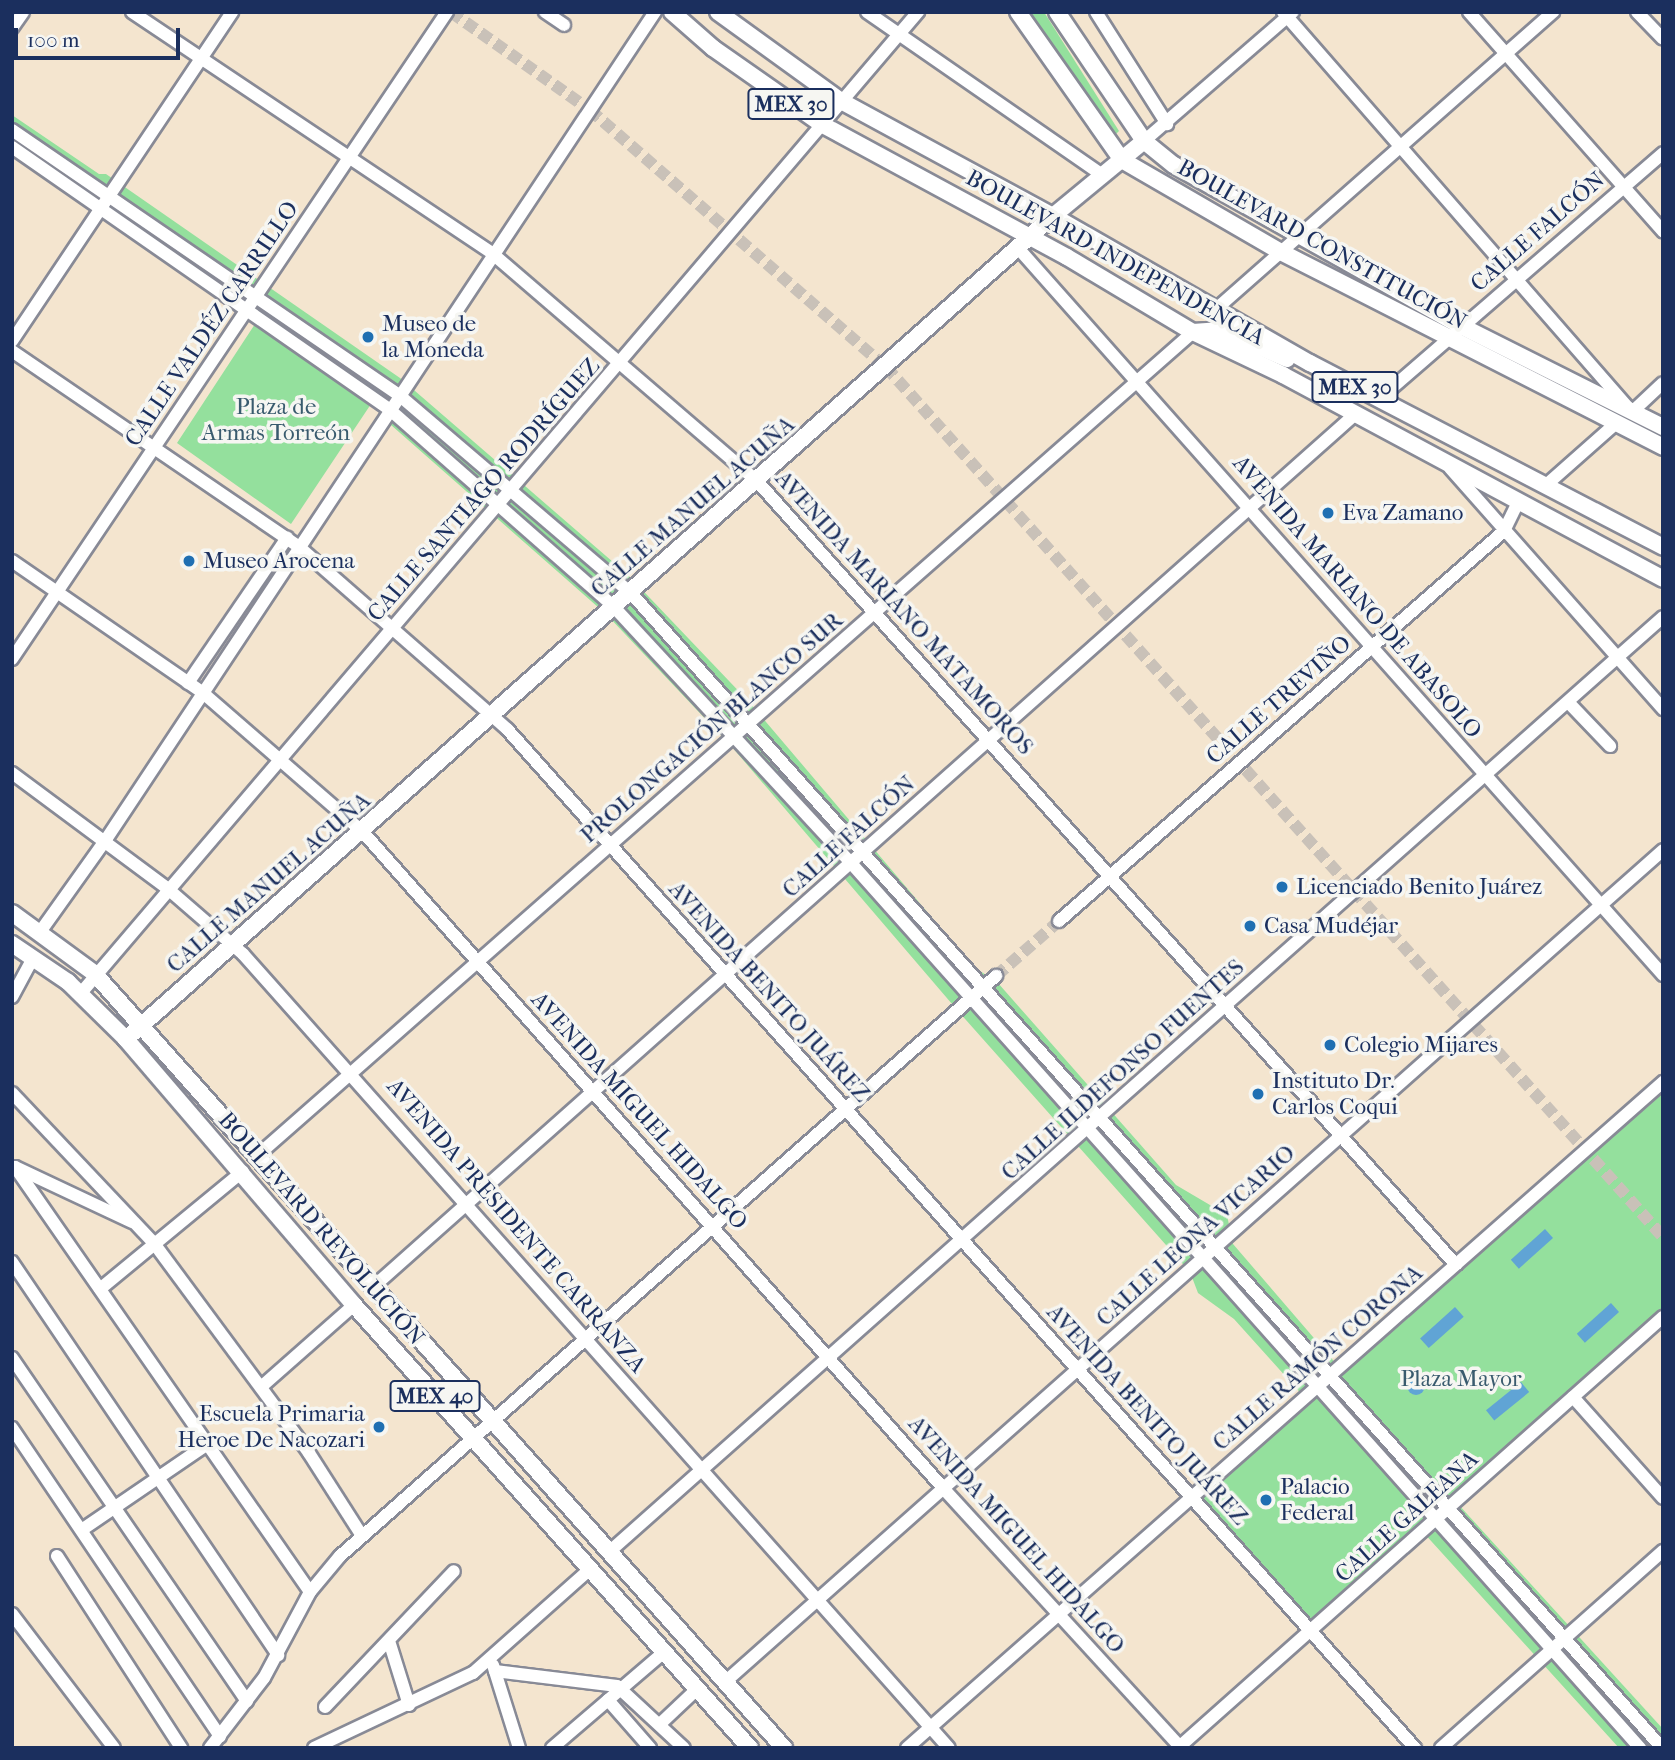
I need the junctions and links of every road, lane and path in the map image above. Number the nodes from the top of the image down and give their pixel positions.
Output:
1 (23, 12) edge
2 (132, 12) edge
3 (232, 12) edge
4 (447, 12) edge
5 (545, 12) edge
6 (655, 12) edge
7 (672, 12) edge
8 (718, 12) edge
9 (867, 12) edge
10 (918, 12) edge
11 (1018, 12) edge
12 (1058, 12) edge
13 (1096, 12) edge
14 (1469, 12) edge
15 (1553, 12) edge
16 (1637, 12) edge
17 (1288, 14) edge
18 (564, 25) dead end
19 (12, 28) edge
20 (898, 36) junction
21 (1663, 39) edge
22 (1506, 54) junction
23 (201, 59) junction
24 (841, 102) junction
25 (1167, 124) junction
26 (823, 125) junction
27 (12, 130) edge
28 (1144, 141) junction
29 (12, 147) edge
30 (1398, 148) junction
31 (1663, 153) edge
32 (351, 156) junction
33 (1122, 160) junction
34 (1104, 176) junction
35 (1623, 187) junction
36 (109, 197) junction
37 (100, 209) junction
38 (1054, 216) junction
39 (1663, 231) edge
40 (1298, 237) junction
41 (1023, 243) junction
42 (1281, 252) junction
43 (493, 254) junction
44 (1517, 279) junction
45 (257, 296) junction
46 (248, 309) junction
47 (1215, 310) junction
48 (1461, 326) junction
49 (1193, 332) junction
50 (1446, 339) junction
51 (12, 341) edge
52 (12, 351) edge
53 (621, 363) junction
54 (1311, 363) junction
55 (1137, 382) junction
56 (1663, 383) edge
57 (400, 395) junction
58 (1378, 400) junction
59 (389, 409) junction
60 (1632, 412) junction
61 (1353, 416) junction
62 (1615, 424) junction
63 (1663, 427) edge
64 (155, 447) junction
65 (1663, 447) edge
66 (1450, 468) junction
67 (757, 481) junction
68 (1545, 485) junction
69 (514, 488) junction
70 (500, 504) junction
71 (1517, 504) junction
72 (1250, 508) junction
73 (1504, 531) junction
74 (287, 538) junction
75 (298, 546) junction
76 (1663, 547) edge
77 (12, 562) edge
78 (1663, 579) edge
79 (58, 592) junction
80 (631, 592) junction
81 (614, 607) junction
82 (876, 611) junction
83 (1663, 617) edge
84 (393, 628) junction
85 (1373, 646) junction
86 (1618, 658) junction
87 (12, 659) edge
88 (188, 683) junction
89 (203, 693) junction
90 (1568, 702) junction
91 (1663, 709) edge
92 (492, 716) junction
93 (749, 723) junction
94 (734, 736) junction
95 (990, 739) junction
96 (1610, 746) dead end
97 (279, 756) junction
98 (12, 773) edge
99 (1486, 774) junction
100 (362, 831) junction
101 (105, 841) junction
102 (608, 847) junction
103 (1663, 850) edge
104 (863, 853) junction
105 (851, 863) junction
106 (1111, 875) junction
107 (168, 889) junction
108 (1601, 905) junction
109 (12, 913) edge
110 (1059, 921) tunnel mouth
111 (40, 932) junction
112 (12, 944) edge
113 (233, 945) junction
114 (33, 958) junction
115 (478, 961) junction
116 (94, 973) junction
117 (726, 975) junction
118 (996, 975) tunnel mouth
119 (1663, 975) edge
120 (983, 987) junction
121 (81, 993) junction
122 (12, 997) edge
123 (971, 998) junction
124 (1225, 1005) junction
125 (141, 1026) junction
126 (126, 1040) junction
127 (352, 1072) junction
128 (1663, 1082) edge
129 (594, 1092) junction
130 (12, 1093) edge
131 (845, 1108) junction
132 (1101, 1119) junction
133 (1089, 1130) junction
134 (1341, 1135) junction
135 (258, 1155) junction
136 (14, 1166) edge
137 (243, 1171) junction
138 (104, 1186) junction
139 (86, 1200) junction
140 (469, 1205) junction
141 (139, 1225) junction
142 (712, 1225) junction
143 (964, 1241) junction
144 (153, 1242) junction
145 (1216, 1247) junction
146 (1203, 1258) junction
147 (12, 1262) edge
148 (1455, 1265) junction
149 (372, 1288) junction
150 (100, 1289) junction
151 (354, 1305) junction
152 (1663, 1317) edge
153 (586, 1337) junction
154 (12, 1358) edge
155 (831, 1358) junction
156 (1078, 1369) junction
157 (1331, 1375) junction
158 (1317, 1386) junction
159 (261, 1387) junction
160 (1573, 1397) junction
161 (490, 1419) junction
162 (12, 1428) edge
163 (472, 1437) junction
164 (209, 1443) junction
165 (704, 1470) junction
166 (160, 1477) junction
167 (943, 1488) junction
168 (1192, 1497) junction
169 (1663, 1498) edge
170 (116, 1507) junction
171 (1449, 1507) junction
172 (1436, 1519) junction
173 (83, 1530) junction
174 (362, 1536) junction
175 (1663, 1551) edge
176 (609, 1552) junction
177 (57, 1556) dead end
178 (590, 1569) junction
179 (454, 1571) dead end
180 (310, 1592) junction
181 (819, 1601) junction
182 (12, 1614) edge
183 (1060, 1615) junction
184 (1311, 1630) junction
185 (1565, 1638) junction
186 (390, 1644) junction
187 (1552, 1649) junction
188 (664, 1652) junction
189 (278, 1655) junction
190 (493, 1665) junction
191 (725, 1682) junction
192 (621, 1689) junction
193 (697, 1689) junction
194 (608, 1700) junction
195 (247, 1701) junction
196 (409, 1705) junction
197 (325, 1707) dead end
198 (660, 1724) junction
199 (931, 1728) junction
200 (220, 1736) junction
201 (1180, 1747) edge
202 (114, 1748) edge
203 (181, 1748) edge
204 (209, 1748) edge
205 (314, 1748) edge
206 (519, 1748) edge
207 (552, 1748) edge
208 (650, 1748) edge
209 (684, 1748) edge
210 (750, 1748) edge
211 (784, 1748) edge
212 (907, 1748) edge
213 (949, 1748) edge
214 (1415, 1748) edge
215 (1441, 1748) edge
216 (1640, 1748) edge
217 (1662, 1748) edge

1 - 19 street
2 - 23 street, AVENIDA MARIANO MATAMOROS
3 - 23 street
4 - 32 street, CALLE VALDÉZ CARRILLO
5 - 18 street
6 - 43 street
7 - 26 main road, BOULEVARD INDEPENDENCIA / MEX 30
8 - 24 main road, BOULEVARD INDEPENDENCIA / MEX 30
9 - 20 street
10 - 20 street, CALLE SANTIAGO RODRÍGUEZ
11 - 33 main road, BOULEVARD CONSTITUCIÓN
12 - 28 main road, BOULEVARD CONSTITUCIÓN
13 - 25 street
14 - 22 street
15 - 22 street
16 - 21 street
17 - 25 street, CALLE MANUEL ACUÑA
17 - 30 street
20 - 24 street, CALLE SANTIAGO RODRÍGUEZ
20 - 34 street
22 - 30 street
22 - 35 street
23 - 32 street, AVENIDA MARIANO MATAMOROS
23 - 36 street
24 - 26 street, CALLE SANTIAGO RODRÍGUEZ
24 - 38 main road, BOULEVARD INDEPENDENCIA / MEX 30
25 - 28 street, CALLE MANUEL ACUÑA
26 - 41 main road, BOULEVARD INDEPENDENCIA / MEX 30
26 - 53 street, CALLE SANTIAGO RODRÍGUEZ
27 - 36 street
28 - 33 main road, CALLE MANUEL ACUÑA
28 - 40 main road, BOULEVARD CONSTITUCIÓN
29 - 37 street
30 - 40 street
30 - 44 street
31 - 35 street, CALLE FALCÓN
32 - 43 street, AVENIDA MARIANO MATAMOROS
32 - 45 street, CALLE VALDÉZ CARRILLO
33 - 34 main road, CALLE MANUEL ACUÑA
33 - 42 main road, BOULEVARD CONSTITUCIÓN
34 - 38 main road, CALLE MANUEL ACUÑA
35 - 39 street
35 - 44 street, CALLE FALCÓN
36 - 37 street
36 - 45 street
37 - 46 street
37 - 51 street
38 - 41 main road, CALLE MANUEL ACUÑA
38 - 47 main road, BOULEVARD INDEPENDENCIA / MEX 30
40 - 42 street
40 - 48 main road, BOULEVARD CONSTITUCIÓN
41 - 49 main road, BOULEVARD INDEPENDENCIA / MEX 30
41 - 55 street, AVENIDA MARIANO DE ABASOLO
41 - 67 main road, CALLE MANUEL ACUÑA
42 - 47 street
42 - 50 main road, BOULEVARD CONSTITUCIÓN
43 - 53 street, AVENIDA MARIANO MATAMOROS
43 - 57 street
44 - 48 street, CALLE FALCÓN
44 - 60 street
45 - 46 street, CALLE VALDÉZ CARRILLO
45 - 57 street
46 - 59 street
46 - 64 street, CALLE VALDÉZ CARRILLO
47 - 54 main road, BOULEVARD INDEPENDENCIA / MEX 30
48 - 50 street, CALLE FALCÓN
48 - 60 main road, BOULEVARD CONSTITUCIÓN
49 - 54 main road
49 - 55 street, PROLONGACIÓN BLANCO SUR
49 - 61 main road, BOULEVARD INDEPENDENCIA / MEX 30
50 - 58 street, CALLE FALCÓN
50 - 62 main road, BOULEVARD CONSTITUCIÓN
52 - 64 street, AVENIDA BENITO JUÁREZ
53 - 67 street, AVENIDA MARIANO MATAMOROS
53 - 69 street, CALLE SANTIAGO RODRÍGUEZ
54 - 58 main road, BOULEVARD INDEPENDENCIA / MEX 30
55 - 72 street, AVENIDA MARIANO DE ABASOLO
55 - 82 street, PROLONGACIÓN BLANCO SUR
56 - 60 street
57 - 59 street
57 - 69 street
58 - 68 main road, BOULEVARD INDEPENDENCIA / MEX 30
59 - 70 street
59 - 75 street
60 - 63 main road, BOULEVARD CONSTITUCIÓN
61 - 66 main road, BOULEVARD INDEPENDENCIA / MEX 30
61 - 72 street, CALLE FALCÓN
62 - 65 main road, BOULEVARD CONSTITUCIÓN
62 - 68 street
64 - 74 street, AVENIDA BENITO JUÁREZ
64 - 79 street, CALLE VALDÉZ CARRILLO
66 - 71 main road, BOULEVARD INDEPENDENCIA / MEX 30
66 - 73 street
67 - 80 main road, CALLE MANUEL ACUÑA
67 - 82 street, AVENIDA MARIANO MATAMOROS
68 - 76 main road, BOULEVARD INDEPENDENCIA / MEX 30
69 - 70 street, CALLE SANTIAGO RODRÍGUEZ
69 - 80 street
70 - 81 street
70 - 84 street, CALLE SANTIAGO RODRÍGUEZ
71 - 73 street, CALLE TREVIÑO
71 - 78 main road, BOULEVARD INDEPENDENCIA / MEX 30
72 - 85 street, AVENIDA MARIANO DE ABASOLO
72 - 95 street, CALLE FALCÓN
73 - 85 street, CALLE TREVIÑO
73 - 86 street
74 - 75 street, AVENIDA BENITO JUÁREZ
74 - 88 street
75 - 84 street, AVENIDA BENITO JUÁREZ
75 - 89 street
77 - 79 street, AVENIDA MIGUEL HIDALGO
79 - 87 street, CALLE VALDÉZ CARRILLO
79 - 88 street, AVENIDA MIGUEL HIDALGO
80 - 81 main road, CALLE MANUEL ACUÑA
80 - 93 street
81 - 92 main road, CALLE MANUEL ACUÑA
81 - 94 street
82 - 93 street, PROLONGACIÓN BLANCO SUR
82 - 95 street, AVENIDA MARIANO MATAMOROS
83 - 86 street, CALLE ILDEFONSO FUENTES
84 - 92 street, AVENIDA BENITO JUÁREZ
84 - 97 street, CALLE SANTIAGO RODRÍGUEZ
85 - 99 street, AVENIDA MARIANO DE ABASOLO
85 - 106 street, CALLE TREVIÑO
86 - 90 street, CALLE ILDEFONSO FUENTES
86 - 91 street
88 - 89 street, AVENIDA MIGUEL HIDALGO
89 - 97 street, AVENIDA MIGUEL HIDALGO
89 - 101 street
90 - 96 street
90 - 99 street, CALLE ILDEFONSO FUENTES
92 - 100 main road, CALLE MANUEL ACUÑA
92 - 102 street, AVENIDA BENITO JUÁREZ
93 - 94 street, PROLONGACIÓN BLANCO SUR
93 - 104 street
94 - 102 street, PROLONGACIÓN BLANCO SUR
94 - 105 street
95 - 104 street, CALLE FALCÓN
95 - 106 street, AVENIDA MARIANO MATAMOROS
97 - 100 street, AVENIDA MIGUEL HIDALGO
97 - 107 street, CALLE SANTIAGO RODRÍGUEZ
98 - 101 street, AVENIDA PRESIDENTE CARRANZA
99 - 108 street, AVENIDA MARIANO DE ABASOLO
99 - 124 street, CALLE ILDEFONSO FUENTES
100 - 113 main road, CALLE MANUEL ACUÑA
100 - 115 street, AVENIDA MIGUEL HIDALGO
101 - 107 street, AVENIDA PRESIDENTE CARRANZA
101 - 111 street
102 - 115 street, PROLONGACIÓN BLANCO SUR
102 - 117 street, AVENIDA BENITO JUÁREZ
103 - 108 street, CALLE LEONA VICARIO
104 - 105 street, CALLE FALCÓN
104 - 120 street
105 - 117 street, CALLE FALCÓN
105 - 123 street
106 - 110 street, CALLE TREVIÑO
106 - 124 street, AVENIDA MARIANO MATAMOROS
107 - 113 street, AVENIDA PRESIDENTE CARRANZA
107 - 116 street, CALLE SANTIAGO RODRÍGUEZ
108 - 119 street, AVENIDA MARIANO DE ABASOLO
108 - 134 street, CALLE LEONA VICARIO
109 - 111 main road, MEX 40
111 - 116 main road, MEX 40
112 - 114 main road, BOULEVARD REVOLUCIÓN / MEX 40
113 - 125 main road, CALLE MANUEL ACUÑA
113 - 127 street, AVENIDA PRESIDENTE CARRANZA
114 - 121 main road, BOULEVARD REVOLUCIÓN / MEX 40
114 - 122 street
115 - 127 street, PROLONGACIÓN BLANCO SUR
115 - 129 street, AVENIDA MIGUEL HIDALGO
116 - 121 street, CALLE SANTIAGO RODRÍGUEZ
116 - 125 main road, MEX 40
117 - 129 street, CALLE FALCÓN
117 - 131 street, AVENIDA BENITO JUÁREZ
118 - 120 street
120 - 123 street
120 - 132 street
121 - 126 main road, BOULEVARD REVOLUCIÓN / MEX 40
123 - 131 street
123 - 133 street
124 - 132 street, CALLE ILDEFONSO FUENTES
124 - 134 street, AVENIDA MARIANO MATAMOROS
125 - 126 main road, CALLE MANUEL ACUÑA
125 - 135 main road, MEX 40
126 - 137 main road, BOULEVARD REVOLUCIÓN / MEX 40
127 - 135 street, PROLONGACIÓN BLANCO SUR
127 - 140 street, AVENIDA PRESIDENTE CARRANZA
128 - 148 street, CALLE RAMÓN CORONA
129 - 140 street, CALLE FALCÓN
129 - 142 street, AVENIDA MIGUEL HIDALGO
130 - 138 street
131 - 142 street
131 - 143 street, AVENIDA BENITO JUÁREZ
132 - 133 street, CALLE ILDEFONSO FUENTES
132 - 145 street
133 - 143 street, CALLE ILDEFONSO FUENTES
133 - 146 street
134 - 145 street, CALLE LEONA VICARIO
134 - 148 street, AVENIDA MARIANO MATAMOROS
135 - 149 main road, MEX 40
136 - 139 street
136 - 150 street
137 - 144 street
137 - 151 main road, BOULEVARD REVOLUCIÓN / MEX 40
138 - 139 street
138 - 141 street
139 - 141 street
140 - 149 street, CALLE FALCÓN
140 - 153 street, AVENIDA PRESIDENTE CARRANZA
141 - 144 street
142 - 153 street
142 - 155 street, AVENIDA MIGUEL HIDALGO
143 - 155 street, CALLE ILDEFONSO FUENTES
143 - 156 street, AVENIDA BENITO JUÁREZ
144 - 150 street
144 - 159 street
145 - 146 street, CALLE LEONA VICARIO
145 - 157 street
146 - 156 street, CALLE LEONA VICARIO
146 - 158 street
147 - 166 street
148 - 157 street, CALLE RAMÓN CORONA
149 - 161 main road, MEX 40
150 - 164 street
151 - 159 street
151 - 163 main road, BOULEVARD REVOLUCIÓN / MEX 40
152 - 160 street, CALLE GALEANA
153 - 161 street
153 - 165 street, AVENIDA PRESIDENTE CARRANZA
154 - 170 street
155 - 165 street, CALLE ILDEFONSO FUENTES
155 - 167 street, AVENIDA MIGUEL HIDALGO
156 - 167 street, CALLE LEONA VICARIO
156 - 168 street, AVENIDA BENITO JUÁREZ
157 - 158 street, CALLE RAMÓN CORONA
157 - 171 street
158 - 168 street, CALLE RAMÓN CORONA
158 - 172 street
159 - 174 street
160 - 169 street
160 - 171 street, CALLE GALEANA
161 - 163 street
161 - 176 main road, MEX 40
162 - 173 street
163 - 174 street
163 - 178 main road, BOULEVARD REVOLUCIÓN / MEX 40
164 - 166 street
164 - 180 street
165 - 176 street, CALLE ILDEFONSO FUENTES
165 - 181 street, AVENIDA PRESIDENTE CARRANZA
166 - 170 street
166 - 189 street
167 - 181 street, CALLE LEONA VICARIO
167 - 183 street, AVENIDA MIGUEL HIDALGO
168 - 183 street, CALLE RAMÓN CORONA
168 - 184 street, AVENIDA BENITO JUÁREZ
170 - 173 street
170 - 195 street
171 - 172 street, CALLE GALEANA
171 - 185 street
172 - 184 street, CALLE GALEANA
172 - 187 street
173 - 200 street
174 - 180 street
175 - 185 street
176 - 191 main road, MEX 40
177 - 203 street
178 - 188 main road, BOULEVARD REVOLUCIÓN / MEX 40
178 - 190 street
179 - 186 street
180 - 189 street
181 - 191 street, CALLE LEONA VICARIO
181 - 199 street, AVENIDA PRESIDENTE CARRANZA
182 - 202 street
183 - 199 street, CALLE RAMÓN CORONA
183 - 201 street, AVENIDA MIGUEL HIDALGO
184 - 201 street, CALLE GALEANA
184 - 214 street, AVENIDA BENITO JUÁREZ
185 - 187 street
185 - 217 street
186 - 196 street
186 - 197 street
187 - 215 street
187 - 216 street
188 - 192 street
188 - 193 main road, BOULEVARD REVOLUCIÓN / MEX 40
189 - 195 street
190 - 192 street
190 - 196 street
190 - 206 street
191 - 211 main road, MEX 40
192 - 194 street
192 - 198 street
193 - 198 street
193 - 210 main road, BOULEVARD REVOLUCIÓN / MEX 40
194 - 207 street
194 - 208 street
195 - 200 street
196 - 205 street
198 - 209 street
199 - 212 street, CALLE RAMÓN CORONA
199 - 213 street, AVENIDA PRESIDENTE CARRANZA
200 - 204 street

